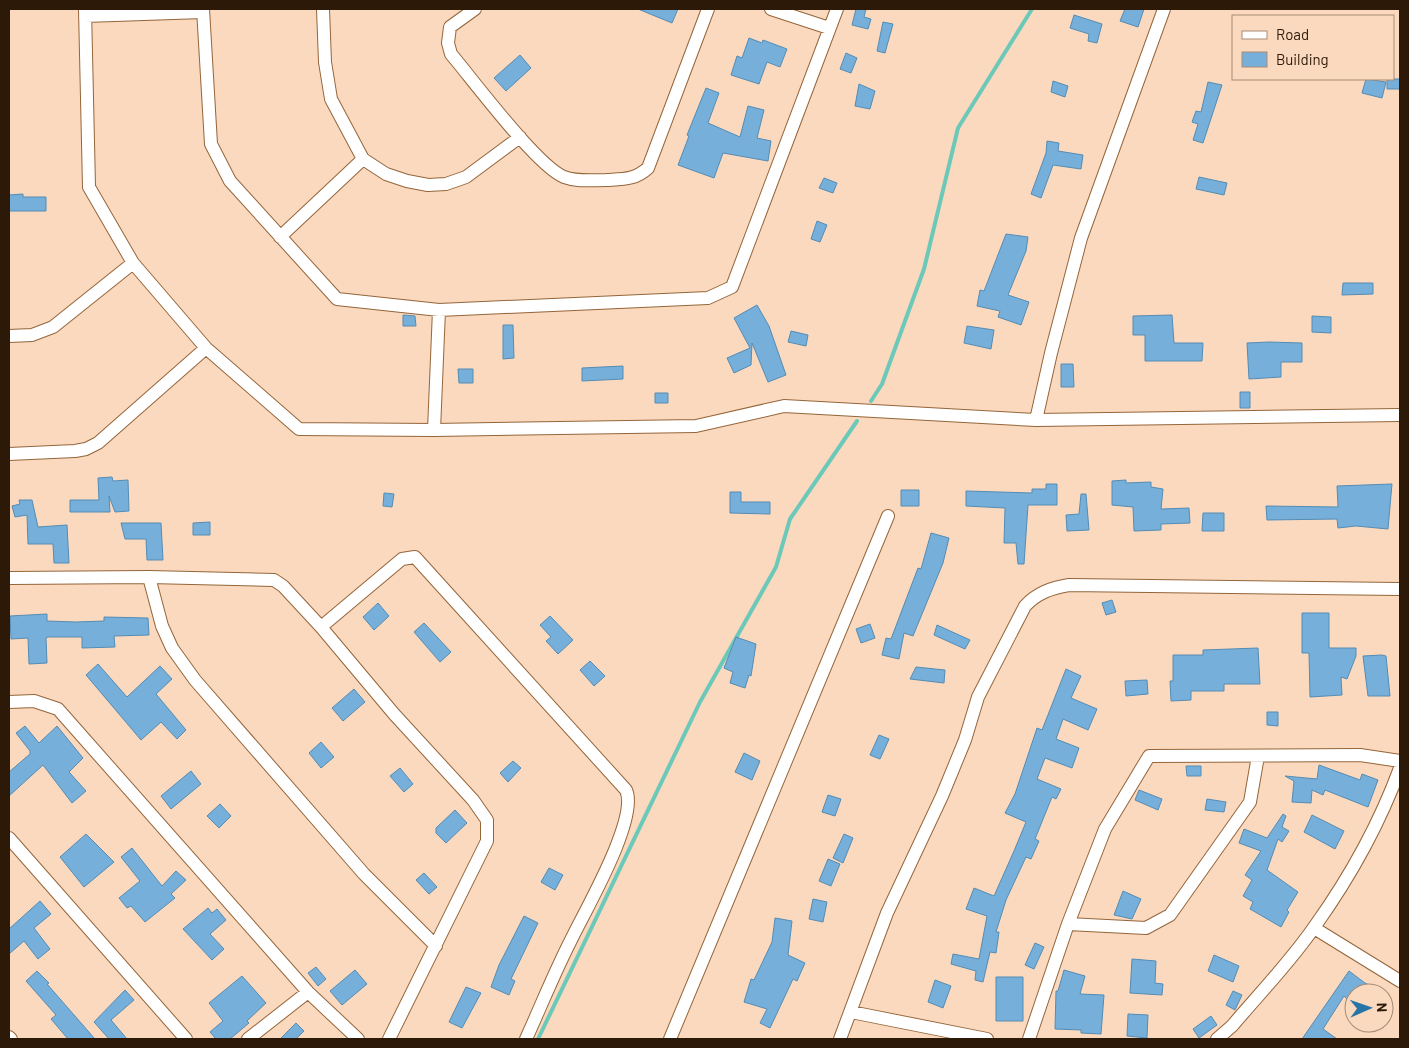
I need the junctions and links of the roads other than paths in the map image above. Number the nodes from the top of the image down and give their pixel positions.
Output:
1 (323, 9) edge
2 (475, 9) edge
3 (708, 9) edge
4 (771, 9) edge
5 (837, 9) edge
6 (1164, 9) edge
7 (203, 10) edge
8 (85, 12) edge
9 (829, 28) junction
10 (520, 137) junction
11 (363, 159) junction
12 (280, 237) junction
13 (133, 263) junction
14 (439, 310) junction
15 (9, 336) edge
16 (206, 348) junction
17 (1400, 414) edge
18 (1036, 420) junction
19 (434, 430) junction
20 (9, 454) edge
21 (888, 516) dead end
22 (149, 576) junction
23 (9, 578) edge
24 (1400, 589) edge
25 (321, 626) junction
26 (9, 702) edge
27 (1258, 756) junction
28 (1400, 761) edge
29 (1400, 768) edge
30 (9, 838) edge
31 (1068, 924) junction
32 (1314, 928) junction
33 (436, 946) junction
34 (1400, 981) edge
35 (308, 992) junction
36 (851, 1012) junction
37 (186, 1039) edge
38 (248, 1039) edge
39 (358, 1039) edge
40 (389, 1039) edge
41 (526, 1039) edge
42 (670, 1039) edge
43 (840, 1039) edge
44 (987, 1039) edge
45 (1029, 1039) edge
46 (1217, 1039) edge

1 - 11 street
2 - 10 street
3 - 10 street
4 - 9 street
5 - 9 street
6 - 18 street
7 - 8 street
7 - 12 street
8 - 13 street
9 - 14 street
10 - 11 street
11 - 12 street
12 - 14 street
13 - 15 street
13 - 16 street
14 - 19 street
16 - 19 street
16 - 20 street
17 - 18 street
18 - 19 street
21 - 42 street
22 - 23 street
22 - 25 street
22 - 33 street
24 - 36 street
25 - 33 street
25 - 41 street
26 - 35 street
27 - 28 street
27 - 31 street
27 - 31 street
29 - 32 street
30 - 37 street
31 - 45 street
32 - 34 street
32 - 46 street
33 - 40 street
35 - 38 street
35 - 39 street
36 - 43 street
36 - 44 street

